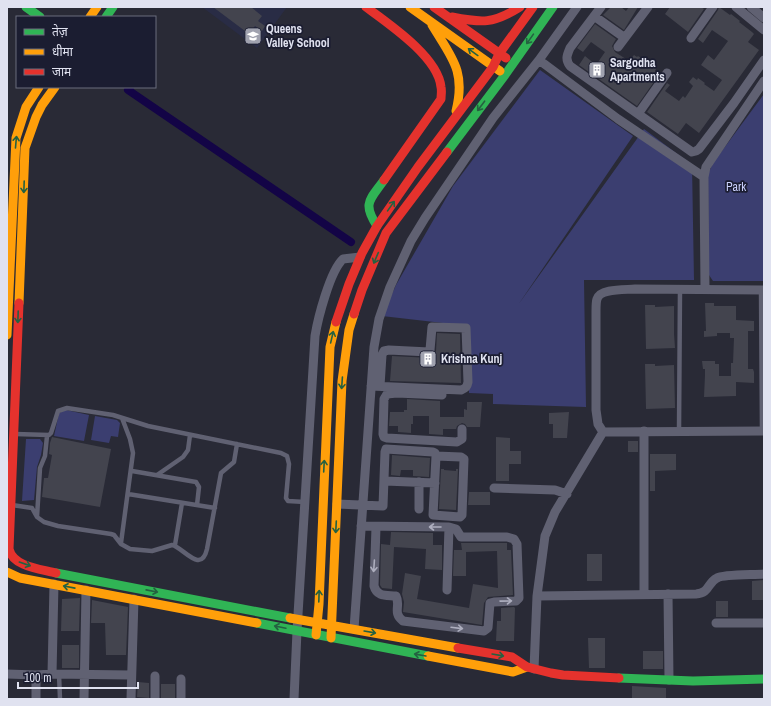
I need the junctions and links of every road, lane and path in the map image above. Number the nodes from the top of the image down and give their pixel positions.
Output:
1 (26, 7) edge
2 (97, 7) edge
3 (113, 7) edge
4 (366, 7) edge
5 (410, 7) edge
6 (434, 7) edge
7 (520, 7) edge
8 (533, 7) edge
9 (553, 7) edge
10 (577, 7) edge
11 (601, 7) edge
12 (713, 7) edge
13 (736, 7) edge
14 (750, 7) edge
15 (644, 8) edge
16 (39, 16) edge
17 (91, 16) edge
18 (107, 16) edge
19 (447, 16) junction
20 (594, 16) junction
21 (764, 18) edge
22 (431, 22) junction
23 (764, 30) edge
24 (625, 38) junction
25 (691, 38) dead end
26 (618, 47) dead end
27 (499, 54) junction
28 (539, 60) junction
29 (764, 60) edge
30 (513, 63) junction
31 (492, 67) junction
32 (667, 73) dead end
33 (505, 75) junction
34 (764, 81) edge
35 (38, 88) edge
36 (54, 88) edge
37 (638, 114) junction
38 (453, 120) junction
39 (704, 176) junction
40 (377, 226) junction
41 (360, 257) junction
42 (680, 289) junction
43 (705, 289) junction
44 (763, 290) edge
45 (7, 335) edge
46 (376, 386) junction
47 (442, 395) dead end
48 (370, 396) junction
49 (385, 397) junction
50 (122, 418) junction
51 (462, 429) dead end
52 (644, 431) junction
53 (679, 431) junction
54 (603, 432) junction
55 (763, 433) edge
56 (14, 434) junction
57 (190, 435) junction
58 (47, 436) junction
59 (237, 444) junction
60 (436, 456) junction
61 (132, 471) junction
62 (157, 475) junction
63 (385, 481) junction
64 (419, 482) junction
65 (435, 482) junction
66 (494, 488) dead end
67 (128, 494) junction
68 (567, 494) junction
69 (305, 502) junction
70 (182, 503) junction
71 (11, 504) junction
72 (337, 504) junction
73 (197, 505) junction
74 (362, 505) junction
75 (215, 508) junction
76 (419, 509) dead end
77 (37, 517) junction
78 (361, 526) junction
79 (376, 527) junction
80 (449, 527) junction
81 (121, 544) junction
82 (175, 545) junction
83 (8, 551) edge
84 (7, 572) edge
85 (764, 574) edge
86 (54, 584) junction
87 (86, 590) junction
88 (447, 590) dead end
89 (644, 594) junction
90 (668, 594) junction
91 (537, 596) junction
92 (134, 599) junction
93 (298, 618) junction
94 (317, 623) junction
95 (716, 623) dead end
96 (764, 623) edge
97 (332, 625) junction
98 (438, 626) junction
99 (354, 629) junction
100 (297, 631) junction
101 (316, 635) junction
102 (331, 638) junction
103 (435, 644) junction
104 (531, 668) junction
105 (7, 674) edge
106 (56, 674) junction
107 (84, 674) junction
108 (36, 675) junction
109 (131, 675) junction
110 (155, 676) dead end
111 (181, 679) dead end
112 (764, 679) edge
113 (669, 680) junction
114 (36, 699) edge
115 (60, 699) edge
116 (84, 699) edge
117 (131, 699) edge
118 (155, 699) edge
119 (182, 699) edge
120 (294, 699) edge

1 - 16 main road
2 - 17 main road
3 - 18 main road
4 - 40 main road
5 - 22 main road
6 - 19 main road
7 - 19 main road
8 - 27 main road
9 -> 30 main road
10 - 28 street
11 - 20 street
12 - 25 street
13 - 23 street
14 - 21 street
15 - 24 street
19 - 27 main road
20 - 24 street
20 - 37 street
31 -> 22 main road
22 - 38 main road
24 - 26 street
27 - 30 main road
27 - 31 main road
28 - 39 street
28 - 46 street
29 - 37 street
30 - 33 main road
31 - 33 main road
31 - 38 main road
32 - 37 street
33 -> 72 main road
34 - 39 street
45 -> 35 main road
36 -> 56 main road
40 -> 38 main road
39 - 43 street
40 - 41 main road
41 - 69 street
94 -> 41 main road
42 - 43 street
42 - 53 lane
42 - 54 street
43 - 44 street
44 - 55 lane
46 - 46 street
46 - 48 street
47 - 49 street
48 - 49 street
48 - 74 street
49 - 51 street
50 - 57 lane
50 - 58 lane
50 - 61 lane
52 - 53 street
52 - 54 street
52 - 89 street
53 - 55 street
54 - 68 street
56 - 58 lane
56 - 71 main road
57 - 59 lane
57 - 62 lane
58 - 77 lane
59 - 69 lane
59 - 75 lane
60 - 63 street
60 - 65 street
60 - 65 street
61 - 62 lane
61 - 67 lane
62 - 73 lane
63 - 64 street
63 - 74 street
64 - 65 street
64 - 76 street
66 - 68 street
67 - 70 lane
67 - 81 lane
68 - 91 street
69 - 93 street
70 - 73 lane
70 - 82 lane
71 - 77 lane
71 - 83 main road
72 - 74 street
72 -> 97 main road
73 - 75 lane
74 - 78 street
75 - 82 lane
77 - 81 lane
78 - 79 street
78 - 99 street
80 -> 79 street
79 -> 98 street
80 - 88 street
98 -> 80 street
81 - 82 lane
83 -> 93 main road
84 - 86 main road
85 - 90 street
87 -> 86 main road
86 - 106 street
87 - 92 main road
87 - 107 street
89 - 90 street
89 - 91 street
90 - 113 street
91 - 104 street
100 -> 92 main road
92 - 109 street
93 - 94 main road
93 - 100 street
94 - 97 main road
94 - 101 main road
95 - 96 street
97 - 99 main road
97 - 102 main road
98 - 103 street
99 -> 103 main road
100 - 101 main road
100 - 120 street
101 - 102 main road
104 -> 102 main road
103 -> 104 main road
104 - 113 main road
105 - 108 street
106 - 107 street
106 - 108 street
106 - 115 lane
107 - 109 street
107 - 116 street
108 - 114 street
109 - 117 street
110 - 118 street
111 - 119 street
112 - 113 main road

